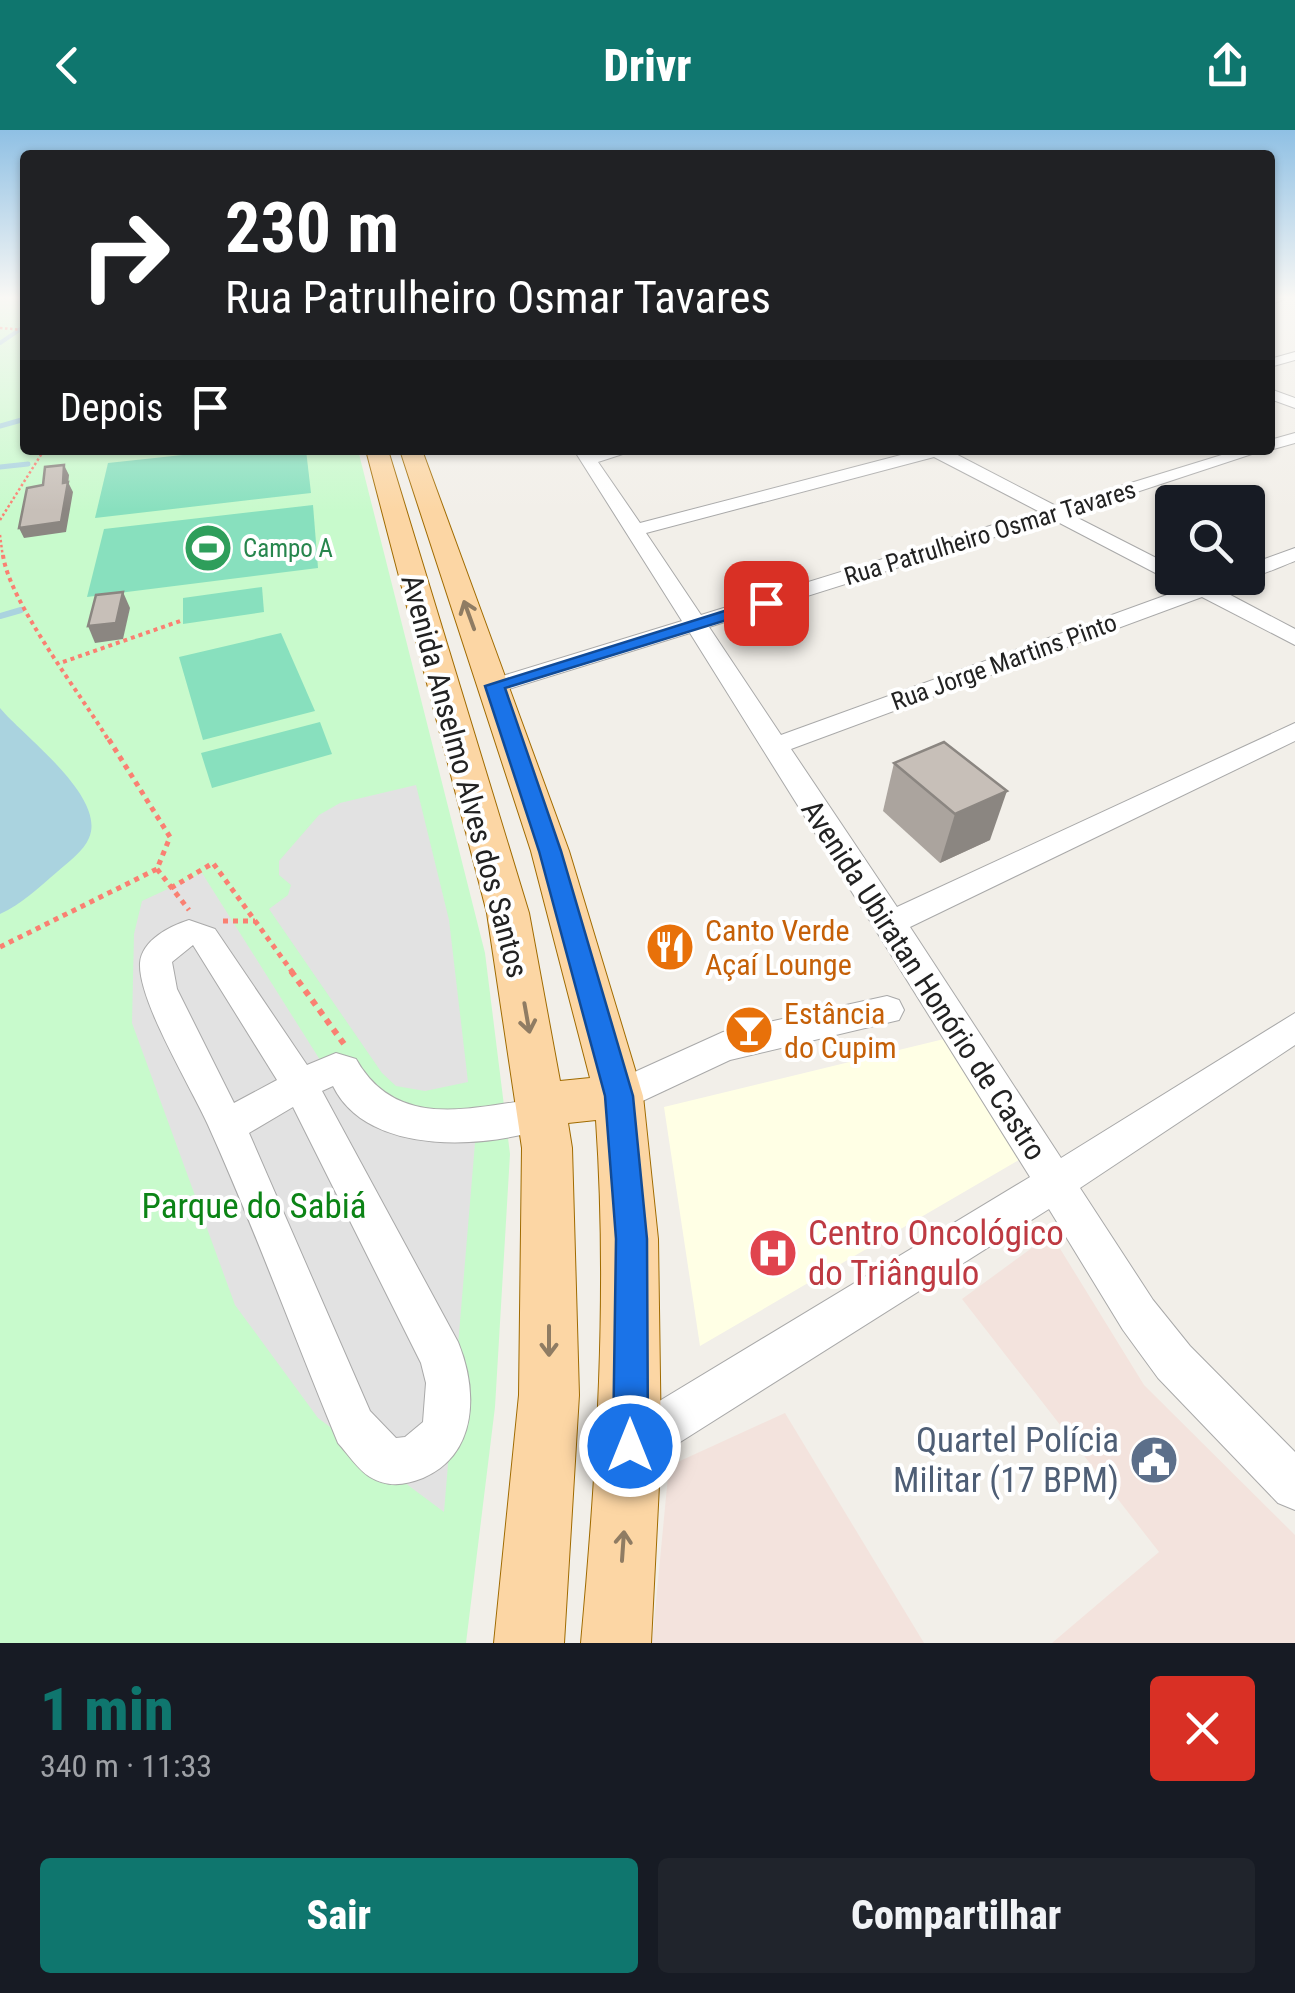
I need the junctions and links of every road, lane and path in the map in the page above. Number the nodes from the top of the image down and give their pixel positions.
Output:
1 (41, 455) edge
2 (378, 455) edge
3 (413, 455) edge
4 (585, 455) edge
5 (917, 455) edge
6 (945, 455) edge
7 (1240, 455) edge
8 (1054, 513) junction
9 (0, 520) edge
10 (636, 530) junction
11 (0, 534) edge
12 (1295, 554) edge
13 (1155, 565) edge
14 (1265, 565) edge
15 (1187, 595) edge
16 (1214, 595) edge
17 (182, 620) dead end
18 (694, 625) junction
19 (1295, 638) edge
20 (62, 662) junction
21 (494, 686) junction
22 (1295, 732) edge
23 (773, 747) junction
24 (157, 869) junction
25 (171, 888) junction
26 (190, 911) dead end
27 (208, 917) dead end
28 (254, 921) junction
29 (892, 923) junction
30 (0, 946) edge
31 (886, 1010) dead end
32 (1295, 1027) edge
33 (345, 1046) dead end
34 (300, 1085) junction
35 (619, 1096) junction
36 (541, 1110) junction
37 (227, 1126) junction
38 (1054, 1184) junction
39 (630, 1446) junction
40 (1295, 1486) edge
41 (528, 1643) edge
42 (616, 1643) edge

1 - 9 path
2 -> 36 main road, Avenida Anselmo Alves dos Santos
21 -> 3 main road, Avenida Anselmo Alves dos Santos
4 - 10 street, Avenida Ubiratan Honório de Castro
5 - 10 street
6 - 8 street
7 - 8 street, Rua Patrulheiro Osmar Tavares
8 - 13 street
8 - 18 street, Rua Patrulheiro Osmar Tavares
10 - 18 street, Avenida Ubiratan Honório de Castro
11 - 20 path
12 - 14 street
15 - 23 street, Rua Jorge Martins Pinto
16 - 19 street
17 - 20 path
18 - 21 street, Rua Patrulheiro Osmar Tavares
18 - 23 street, Avenida Ubiratan Honório de Castro
20 - 24 path
21 - 35 main road, Avenida Anselmo Alves dos Santos
22 - 29 street
23 - 29 street, Avenida Ubiratan Honório de Castro
24 - 25 path
24 - 30 path
25 - 26 path
25 - 28 path
27 - 28 path
28 - 33 path
29 - 38 street, Avenida Ubiratan Honório de Castro
31 - 35 street
32 - 38 street
34 - 36 street
34 - 37 street
34 - 37 street
34 - 37 street
35 - 36 main road
35 - 39 main road, Avenida Anselmo Alves dos Santos
36 -> 41 main road, Avenida Anselmo Alves dos Santos
38 - 39 street
38 - 40 street, Avenida Ubiratan Honório de Castro
42 -> 39 main road, Avenida Anselmo Alves dos Santos

